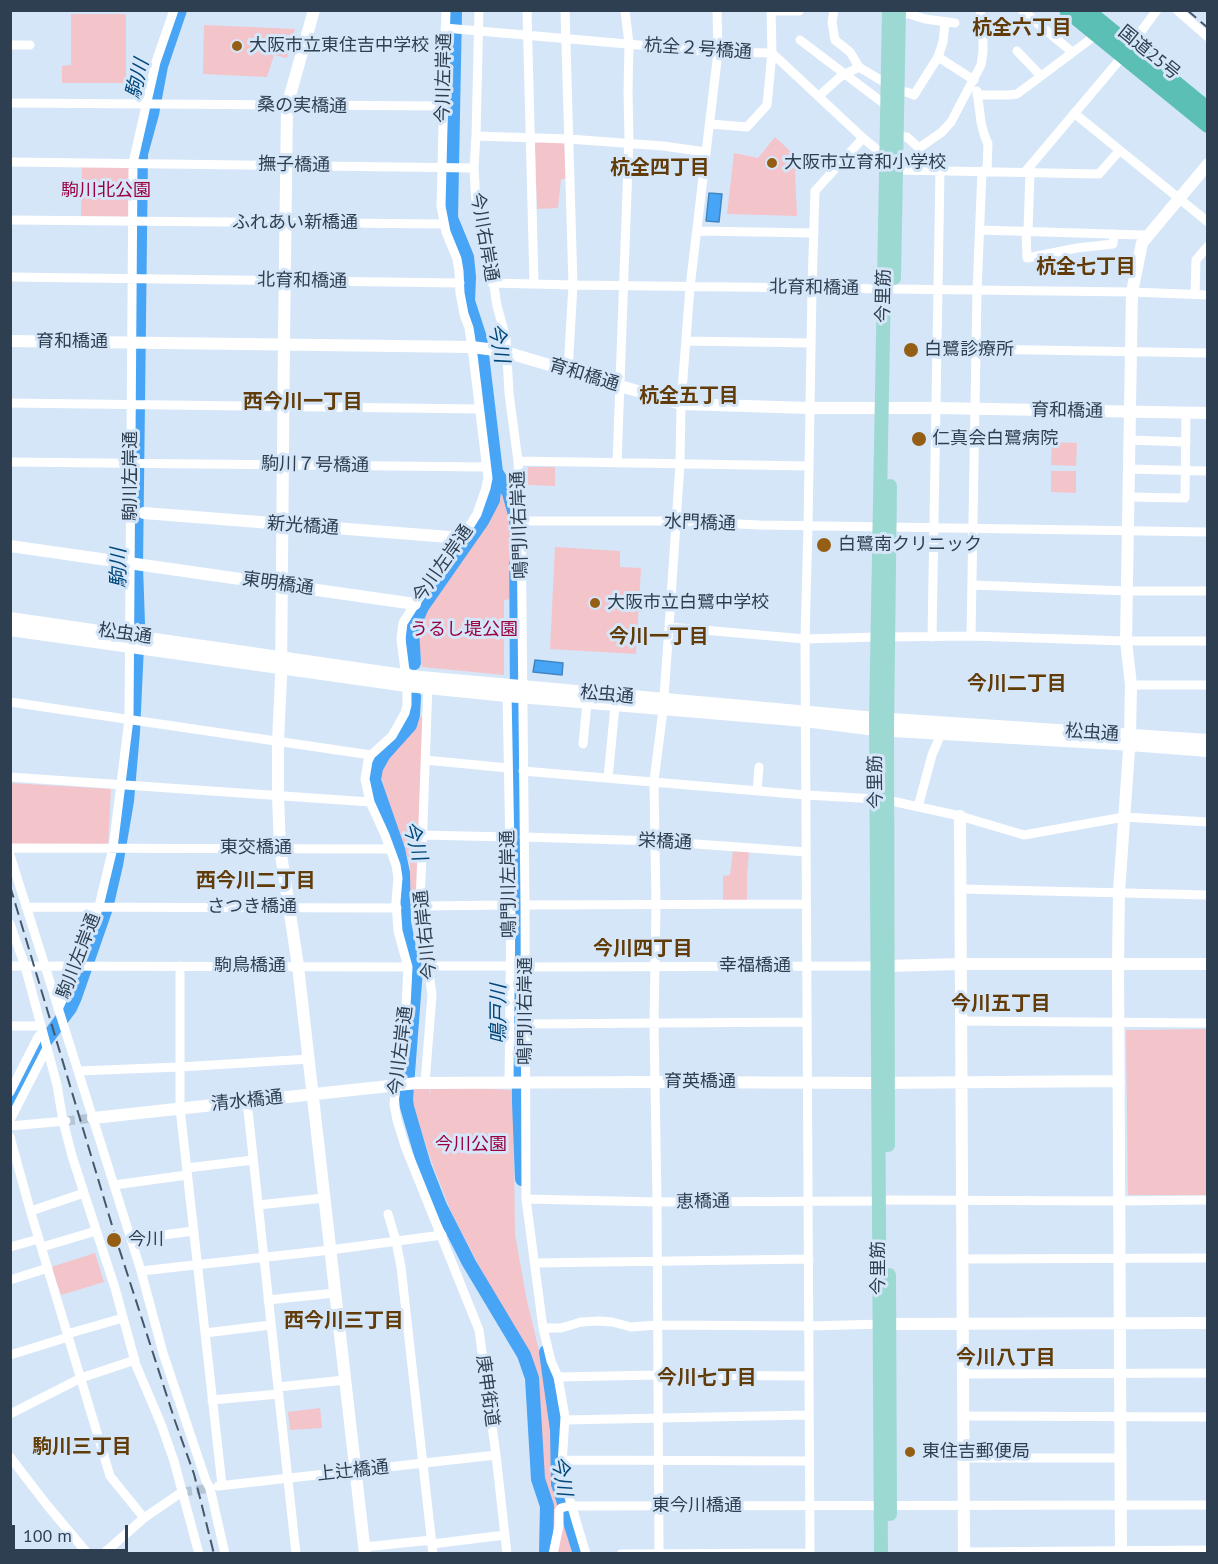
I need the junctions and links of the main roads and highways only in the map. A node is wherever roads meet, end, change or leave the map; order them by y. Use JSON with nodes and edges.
{"nodes":[{"id":1,"x":1067,"y":10,"type":"edge"},
{"id":2,"x":1086,"y":10,"type":"edge"},
{"id":3,"x":895,"y":12,"type":"edge"},
{"id":4,"x":1126,"y":52,"type":"junction"},
{"id":5,"x":892,"y":88,"type":"junction"},
{"id":6,"x":1208,"y":110,"type":"edge"},
{"id":7,"x":1208,"y":125,"type":"edge"},
{"id":8,"x":889,"y":289,"type":"junction"},
{"id":9,"x":885,"y":1505,"type":"junction"},
{"id":10,"x":881,"y":1554,"type":"edge"},
{"id":11,"x":891,"y":1554,"type":"edge"}],
"edges":[{"from":1,"to":4,"type":"highway","name":"国道25号"},
{"from":2,"to":4,"type":"highway","name":"国道25号"},
{"from":3,"to":5,"type":"main road","name":"今里筋"},
{"from":4,"to":6,"type":"highway","name":"国道25号"},
{"from":4,"to":7,"type":"highway","name":"国道25号"},
{"from":5,"to":8,"type":"main road","name":"今里筋"},
{"from":5,"to":8,"type":"main road","name":"今里筋"},
{"from":8,"to":9,"type":"main road","name":"今里筋"},
{"from":9,"to":10,"type":"main road","name":"今里筋"},
{"from":9,"to":11,"type":"main road","name":"今里筋"}]}
